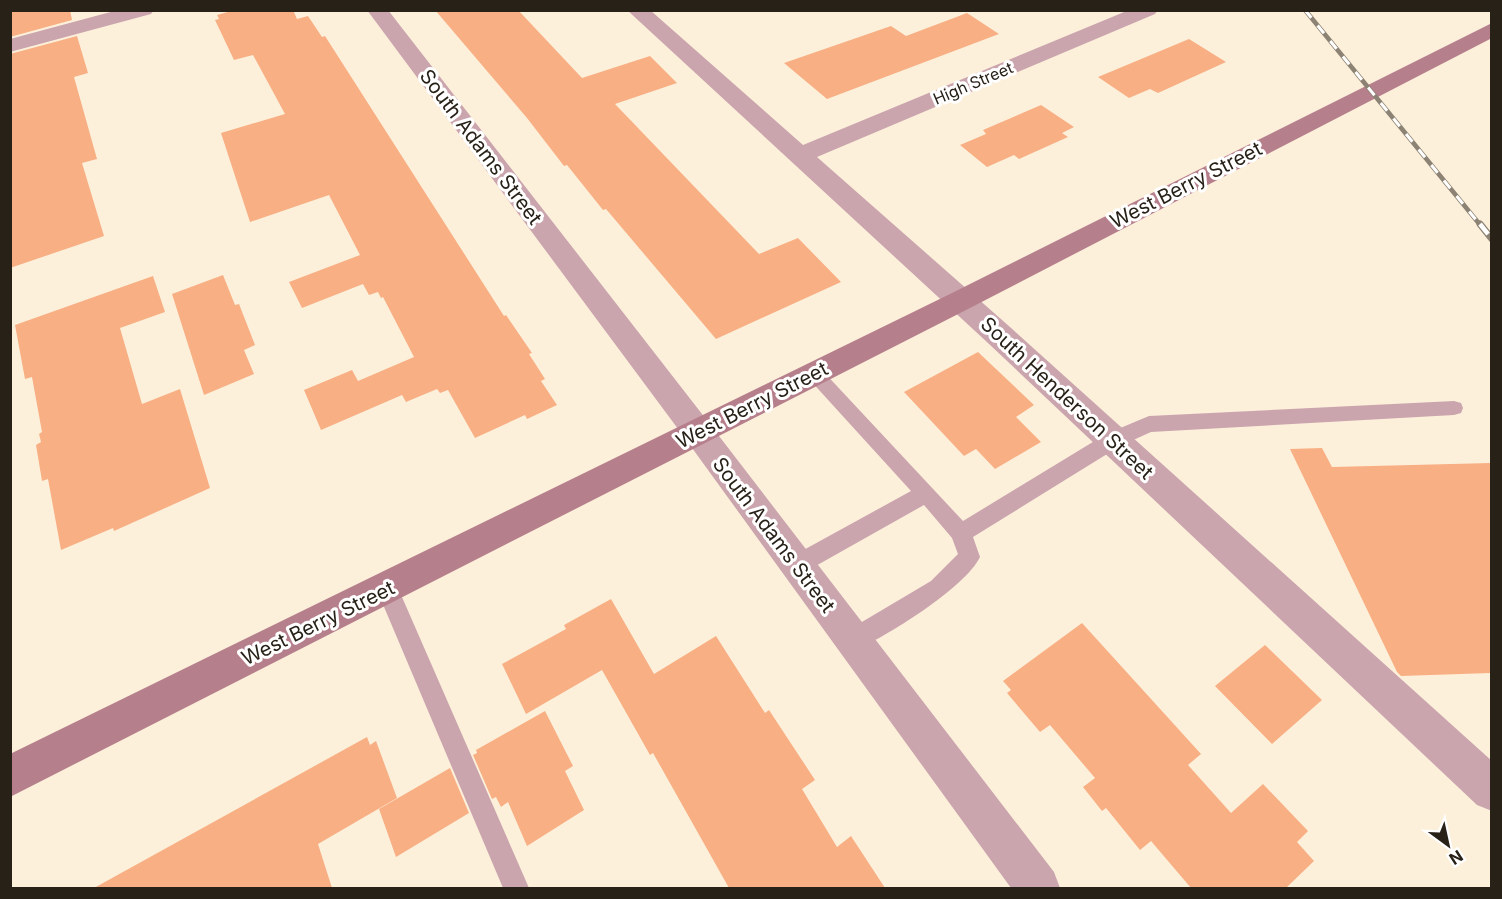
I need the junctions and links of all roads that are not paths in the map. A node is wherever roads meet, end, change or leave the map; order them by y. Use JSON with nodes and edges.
{"nodes":[{"id":1,"x":377,"y":10,"type":"edge"},
{"id":2,"x":637,"y":10,"type":"edge"},
{"id":3,"x":1148,"y":10,"type":"edge"},
{"id":4,"x":139,"y":11,"type":"edge"},
{"id":5,"x":1491,"y":29,"type":"edge"},
{"id":6,"x":10,"y":46,"type":"edge"},
{"id":7,"x":798,"y":156,"type":"junction"},
{"id":8,"x":960,"y":301,"type":"junction"},
{"id":9,"x":815,"y":374,"type":"junction"},
{"id":10,"x":1454,"y":408,"type":"dead end"},
{"id":11,"x":698,"y":432,"type":"junction"},
{"id":12,"x":1113,"y":440,"type":"junction"},
{"id":13,"x":926,"y":493,"type":"junction"},
{"id":14,"x":962,"y":533,"type":"junction"},
{"id":15,"x":797,"y":565,"type":"junction"},
{"id":16,"x":387,"y":588,"type":"junction"},
{"id":17,"x":853,"y":640,"type":"junction"},
{"id":18,"x":10,"y":776,"type":"edge"},
{"id":19,"x":1491,"y":790,"type":"edge"},
{"id":20,"x":516,"y":888,"type":"edge"},
{"id":21,"x":1038,"y":888,"type":"edge"}],
"edges":[{"from":1,"to":11,"type":"street","name":"South Adams Street"},
{"from":2,"to":7,"type":"street","name":"South Henderson Street"},
{"from":3,"to":7,"type":"street","name":"High Street"},
{"from":4,"to":6,"type":"street"},
{"from":5,"to":8,"type":"main road","name":"West Berry Street"},
{"from":7,"to":8,"type":"street","name":"South Henderson Street"},
{"from":8,"to":9,"type":"main road","name":"West Berry Street"},
{"from":8,"to":12,"type":"street","name":"South Henderson Street"},
{"from":9,"to":11,"type":"main road","name":"West Berry Street"},
{"from":9,"to":13,"type":"lane"},
{"from":10,"to":12,"type":"lane"},
{"from":11,"to":15,"type":"street","name":"South Adams Street"},
{"from":11,"to":16,"type":"main road","name":"West Berry Street"},
{"from":12,"to":14,"type":"lane"},
{"from":12,"to":19,"type":"street","name":"South Henderson Street"},
{"from":13,"to":14,"type":"lane"},
{"from":13,"to":15,"type":"lane"},
{"from":14,"to":17,"type":"lane"},
{"from":15,"to":17,"type":"street","name":"South Adams Street"},
{"from":16,"to":18,"type":"main road","name":"West Berry Street"},
{"from":16,"to":20,"type":"lane"},
{"from":17,"to":21,"type":"street","name":"South Adams Street"}]}
